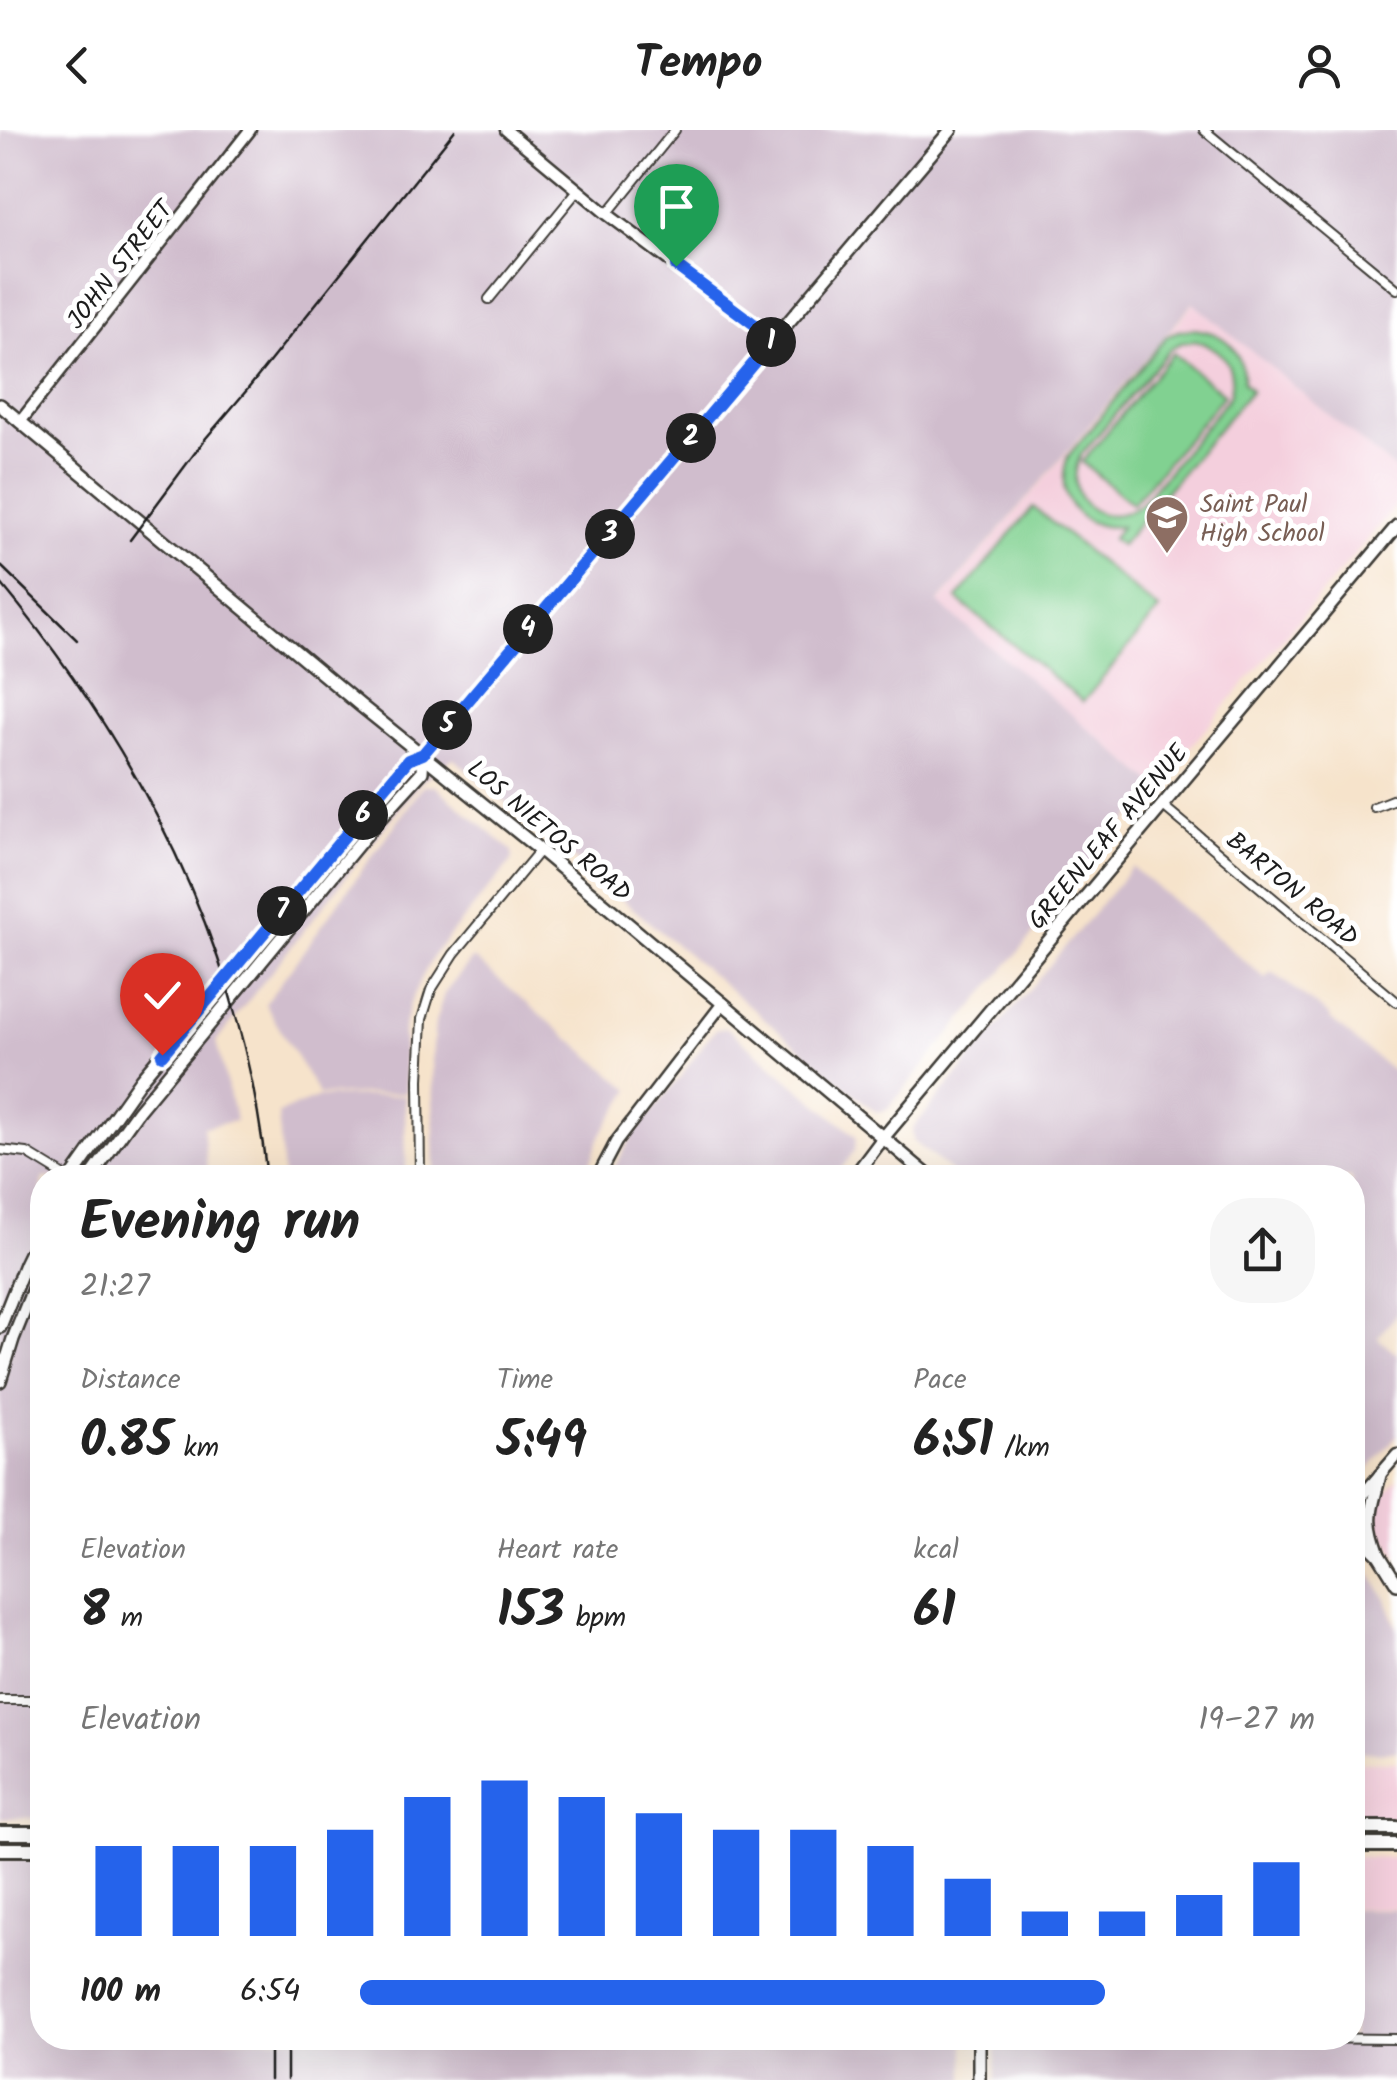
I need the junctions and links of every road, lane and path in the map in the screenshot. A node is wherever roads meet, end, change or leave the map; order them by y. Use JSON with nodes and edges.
{"nodes":[{"id":1,"x":250,"y":130,"type":"edge"},
{"id":2,"x":506,"y":130,"type":"edge"},
{"id":3,"x":676,"y":130,"type":"edge"},
{"id":4,"x":951,"y":130,"type":"edge"},
{"id":5,"x":1204,"y":130,"type":"edge"},
{"id":6,"x":578,"y":190,"type":"junction"},
{"id":7,"x":607,"y":214,"type":"junction"},
{"id":8,"x":1397,"y":289,"type":"edge"},
{"id":9,"x":489,"y":299,"type":"dead end"},
{"id":10,"x":774,"y":339,"type":"junction"},
{"id":11,"x":0,"y":405,"type":"edge"},
{"id":12,"x":20,"y":422,"type":"junction"},
{"id":13,"x":1397,"y":526,"type":"edge"},
{"id":14,"x":423,"y":754,"type":"junction"},
{"id":15,"x":1397,"y":798,"type":"edge"},
{"id":16,"x":1162,"y":805,"type":"junction"},
{"id":17,"x":1374,"y":807,"type":"dead end"},
{"id":18,"x":338,"y":845,"type":"junction"},
{"id":19,"x":540,"y":850,"type":"junction"},
{"id":20,"x":349,"y":856,"type":"junction"},
{"id":21,"x":1397,"y":1002,"type":"edge"},
{"id":22,"x":723,"y":1004,"type":"junction"},
{"id":23,"x":882,"y":1138,"type":"junction"},
{"id":24,"x":0,"y":1150,"type":"edge"},
{"id":25,"x":48,"y":1165,"type":"edge"},
{"id":26,"x":79,"y":1165,"type":"edge"},
{"id":27,"x":99,"y":1165,"type":"edge"},
{"id":28,"x":420,"y":1165,"type":"edge"},
{"id":29,"x":604,"y":1165,"type":"edge"},
{"id":30,"x":862,"y":1165,"type":"edge"},
{"id":31,"x":914,"y":1165,"type":"edge"},
{"id":32,"x":30,"y":1253,"type":"edge"},
{"id":33,"x":30,"y":1297,"type":"edge"},
{"id":34,"x":0,"y":1327,"type":"edge"},
{"id":35,"x":0,"y":1381,"type":"edge"},
{"id":36,"x":1397,"y":1454,"type":"edge"},
{"id":37,"x":1380,"y":1475,"type":"junction"},
{"id":38,"x":1365,"y":1492,"type":"edge"},
{"id":39,"x":1365,"y":1541,"type":"edge"},
{"id":40,"x":1379,"y":1555,"type":"junction"},
{"id":41,"x":1397,"y":1584,"type":"edge"},
{"id":42,"x":0,"y":1700,"type":"edge"},
{"id":43,"x":30,"y":1700,"type":"edge"},
{"id":44,"x":1365,"y":1828,"type":"edge"},
{"id":45,"x":1397,"y":1828,"type":"edge"},
{"id":46,"x":0,"y":1833,"type":"edge"},
{"id":47,"x":30,"y":1834,"type":"edge"},
{"id":48,"x":1365,"y":1845,"type":"edge"},
{"id":49,"x":1397,"y":1845,"type":"edge"},
{"id":50,"x":0,"y":1849,"type":"edge"},
{"id":51,"x":30,"y":1849,"type":"edge"},
{"id":52,"x":1365,"y":2039,"type":"edge"},
{"id":53,"x":1397,"y":2039,"type":"edge"},
{"id":54,"x":979,"y":2050,"type":"edge"},
{"id":55,"x":980,"y":2080,"type":"edge"}],
"edges":[{"from":1,"to":12,"type":"street","name":"JOHN STREET"},
{"from":2,"to":6,"type":"street"},
{"from":3,"to":7,"type":"street"},
{"from":4,"to":10,"type":"main road"},
{"from":5,"to":8,"type":"street"},
{"from":6,"to":7,"type":"street"},
{"from":6,"to":9,"type":"street"},
{"from":7,"to":10,"type":"street"},
{"from":10,"to":14,"type":"main road"},
{"from":11,"to":12,"type":"main road","name":"LOS NIETOS ROAD"},
{"from":12,"to":14,"type":"main road","name":"LOS NIETOS ROAD"},
{"from":13,"to":16,"type":"main road","name":"GREENLEAF AVENUE"},
{"from":14,"to":18,"type":"main road"},
{"from":14,"to":19,"type":"main road","name":"LOS NIETOS ROAD"},
{"from":14,"to":20,"type":"main road"},
{"from":15,"to":17,"type":"street"},
{"from":16,"to":21,"type":"street","name":"BARTON ROAD"},
{"from":16,"to":23,"type":"main road","name":"GREENLEAF AVENUE"},
{"from":18,"to":20,"type":"main road"},
{"from":18,"to":26,"type":"main road"},
{"from":19,"to":22,"type":"main road","name":"LOS NIETOS ROAD"},
{"from":19,"to":28,"type":"street"},
{"from":20,"to":27,"type":"main road"},
{"from":22,"to":23,"type":"main road","name":"LOS NIETOS ROAD"},
{"from":22,"to":29,"type":"street"},
{"from":23,"to":30,"type":"main road","name":"GREENLEAF AVENUE"},
{"from":23,"to":31,"type":"main road","name":"LOS NIETOS ROAD"},
{"from":24,"to":25,"type":"street"},
{"from":32,"to":34,"type":"main road"},
{"from":33,"to":35,"type":"main road"},
{"from":36,"to":37,"type":"street"},
{"from":37,"to":38,"type":"street"},
{"from":37,"to":40,"type":"main road"},
{"from":39,"to":40,"type":"main road"},
{"from":40,"to":41,"type":"main road"},
{"from":42,"to":43,"type":"street"},
{"from":44,"to":45,"type":"main road"},
{"from":46,"to":47,"type":"main road"},
{"from":48,"to":49,"type":"main road"},
{"from":50,"to":51,"type":"main road"},
{"from":52,"to":53,"type":"street"},
{"from":54,"to":55,"type":"main road"}]}
